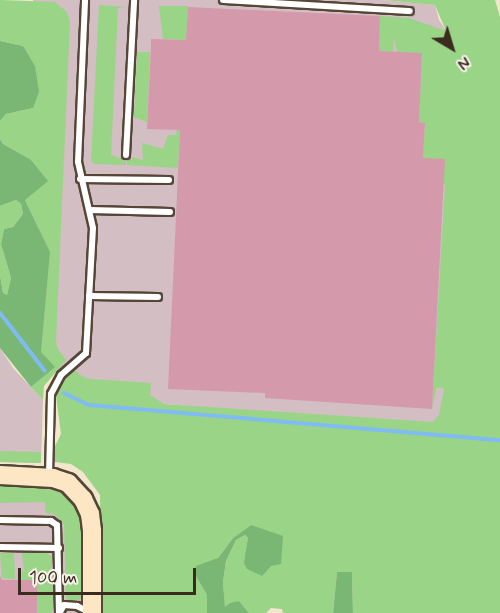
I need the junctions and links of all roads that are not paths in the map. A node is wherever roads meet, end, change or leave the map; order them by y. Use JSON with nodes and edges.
{"nodes":[{"id":1,"x":85,"y":0,"type":"edge"},
{"id":2,"x":134,"y":0,"type":"edge"},
{"id":3,"x":224,"y":0,"type":"edge"},
{"id":4,"x":359,"y":4,"type":"edge"},
{"id":5,"x":410,"y":11,"type":"dead end"},
{"id":6,"x":126,"y":155,"type":"dead end"},
{"id":7,"x":80,"y":179,"type":"junction"},
{"id":8,"x":169,"y":180,"type":"dead end"},
{"id":9,"x":90,"y":210,"type":"junction"},
{"id":10,"x":170,"y":212,"type":"dead end"},
{"id":11,"x":89,"y":296,"type":"junction"},
{"id":12,"x":158,"y":297,"type":"dead end"},
{"id":13,"x":0,"y":475,"type":"edge"},
{"id":14,"x":49,"y":477,"type":"junction"},
{"id":15,"x":0,"y":520,"type":"edge"},
{"id":16,"x":0,"y":547,"type":"edge"},
{"id":17,"x":59,"y":548,"type":"junction"},
{"id":18,"x":60,"y":612,"type":"edge"},
{"id":19,"x":88,"y":612,"type":"edge"}],
"edges":[{"from":1,"to":7,"type":"lane"},
{"from":2,"to":6,"type":"lane"},
{"from":3,"to":4,"type":"lane"},
{"from":4,"to":5,"type":"lane"},
{"from":7,"to":8,"type":"lane"},
{"from":7,"to":9,"type":"lane"},
{"from":9,"to":10,"type":"lane"},
{"from":9,"to":11,"type":"lane"},
{"from":11,"to":12,"type":"lane"},
{"from":11,"to":14,"type":"lane"},
{"from":13,"to":14,"type":"street"},
{"from":14,"to":19,"type":"street"},
{"from":15,"to":17,"type":"lane"},
{"from":16,"to":17,"type":"lane"},
{"from":17,"to":18,"type":"lane"},
{"from":18,"to":19,"type":"lane"}]}
